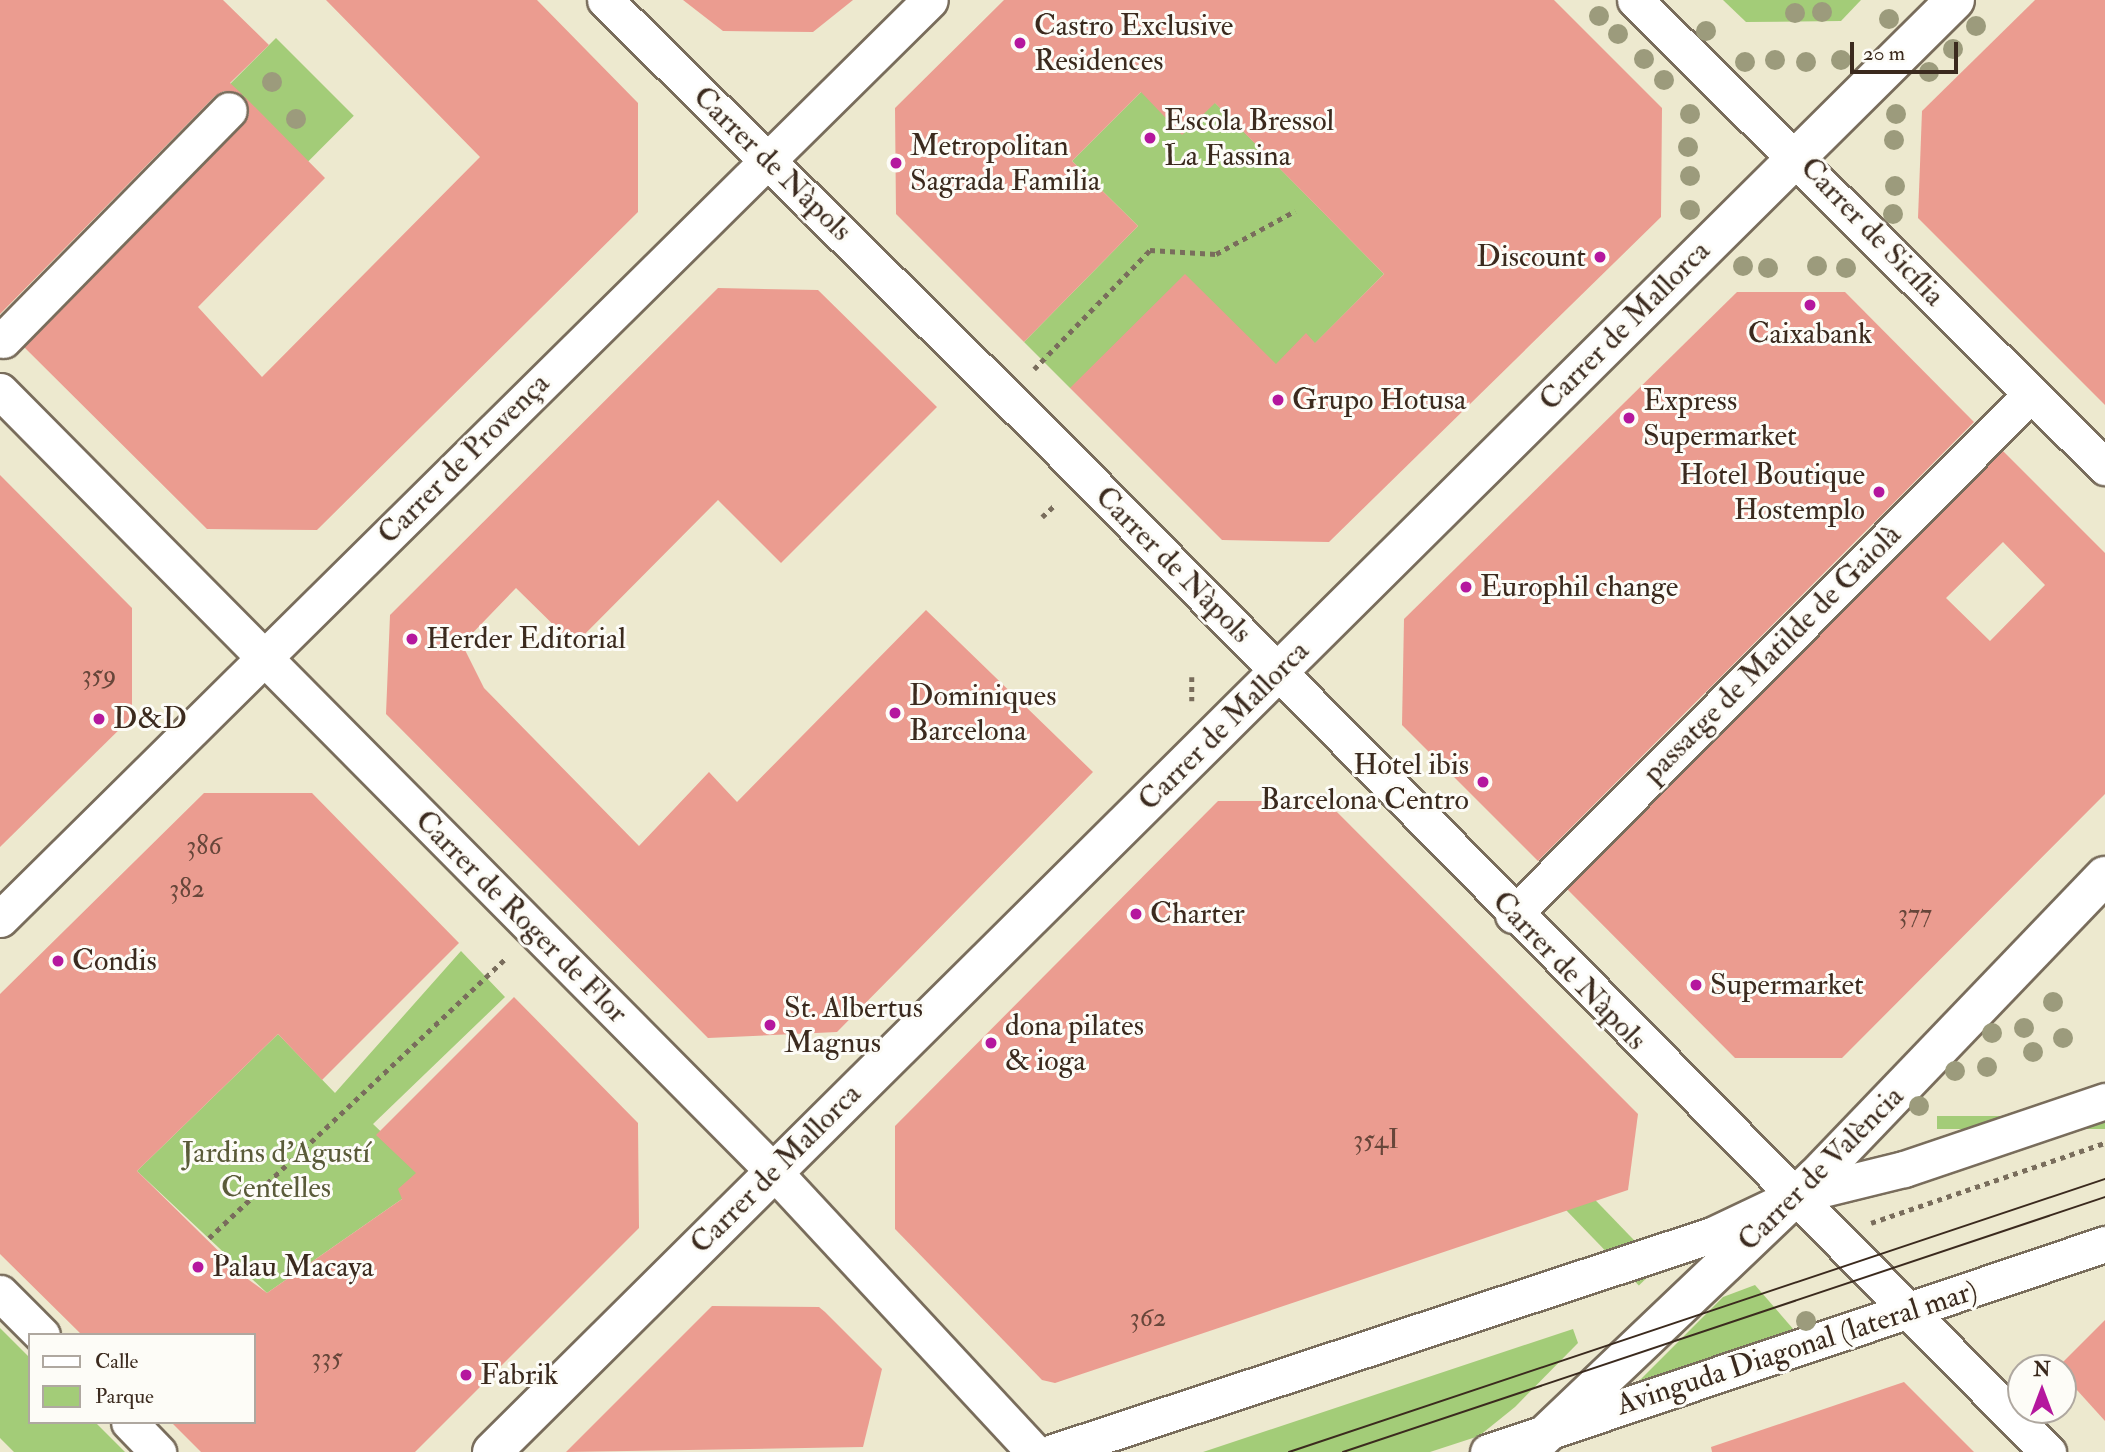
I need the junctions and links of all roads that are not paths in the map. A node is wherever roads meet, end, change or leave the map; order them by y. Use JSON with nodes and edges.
{"nodes":[{"id":1,"x":605,"y":0,"type":"edge"},
{"id":2,"x":930,"y":0,"type":"edge"},
{"id":3,"x":1635,"y":0,"type":"edge"},
{"id":4,"x":1955,"y":0,"type":"edge"},
{"id":5,"x":229,"y":110,"type":"dead end"},
{"id":6,"x":1796,"y":155,"type":"junction"},
{"id":7,"x":768,"y":161,"type":"junction"},
{"id":8,"x":3,"y":340,"type":"dead end"},
{"id":9,"x":0,"y":391,"type":"edge"},
{"id":10,"x":2031,"y":394,"type":"junction"},
{"id":11,"x":2105,"y":467,"type":"edge"},
{"id":12,"x":264,"y":657,"type":"junction"},
{"id":13,"x":1277,"y":671,"type":"junction"},
{"id":14,"x":2105,"y":876,"type":"edge"},
{"id":15,"x":1514,"y":915,"type":"junction"},
{"id":16,"x":0,"y":919,"type":"edge"},
{"id":17,"x":2105,"y":1101,"type":"edge"},
{"id":18,"x":775,"y":1173,"type":"junction"},
{"id":19,"x":1794,"y":1196,"type":"junction"},
{"id":20,"x":2105,"y":1244,"type":"edge"},
{"id":21,"x":0,"y":1293,"type":"edge"},
{"id":22,"x":1912,"y":1310,"type":"junction"},
{"id":23,"x":40,"y":1333,"type":"edge"},
{"id":24,"x":131,"y":1424,"type":"edge"},
{"id":25,"x":1538,"y":1441,"type":"edge"},
{"id":26,"x":158,"y":1452,"type":"edge"},
{"id":27,"x":492,"y":1452,"type":"edge"},
{"id":28,"x":1034,"y":1452,"type":"edge"},
{"id":29,"x":1053,"y":1452,"type":"edge"},
{"id":30,"x":1488,"y":1452,"type":"edge"},
{"id":31,"x":2048,"y":1452,"type":"edge"}],
"edges":[{"from":1,"to":7,"type":"street","name":"Carrer de Nàpols"},
{"from":2,"to":7,"type":"street","name":"Carrer de Provença"},
{"from":3,"to":6,"type":"street","name":"Carrer de Sicília"},
{"from":4,"to":6,"type":"main road","name":"Carrer de Mallorca"},
{"from":5,"to":8,"type":"street"},
{"from":6,"to":10,"type":"street","name":"Carrer de Sicília"},
{"from":6,"to":13,"type":"main road","name":"Carrer de Mallorca"},
{"from":7,"to":12,"type":"street","name":"Carrer de Provença"},
{"from":7,"to":13,"type":"street","name":"Carrer de Nàpols"},
{"from":9,"to":12,"type":"street","name":"Carrer de Roger de Flor"},
{"from":10,"to":11,"type":"street","name":"Carrer de Sicília"},
{"from":10,"to":15,"type":"street","name":"passatge de Matilde de Gaiolà"},
{"from":12,"to":16,"type":"street","name":"Carrer de Provença"},
{"from":12,"to":18,"type":"street","name":"Carrer de Roger de Flor"},
{"from":13,"to":15,"type":"street","name":"Carrer de Nàpols"},
{"from":13,"to":18,"type":"main road","name":"Carrer de Mallorca"},
{"from":14,"to":19,"type":"main road","name":"Carrer de València"},
{"from":15,"to":19,"type":"street","name":"Carrer de Nàpols"},
{"from":17,"to":19,"type":"street"},
{"from":18,"to":27,"type":"main road","name":"Carrer de Mallorca"},
{"from":18,"to":28,"type":"street","name":"Carrer de Roger de Flor"},
{"from":19,"to":22,"type":"street","name":"Carrer de Nàpols"},
{"from":19,"to":25,"type":"main road","name":"Carrer de València"},
{"from":19,"to":29,"type":"street"},
{"from":20,"to":22,"type":"street","name":"Avinguda Diagonal (lateral mar)"},
{"from":21,"to":23,"type":"street"},
{"from":22,"to":25,"type":"street","name":"Avinguda Diagonal (lateral mar)"},
{"from":22,"to":31,"type":"street"},
{"from":24,"to":26,"type":"street"},
{"from":25,"to":30,"type":"street","name":"Avinguda Diagonal (lateral mar)"}]}
